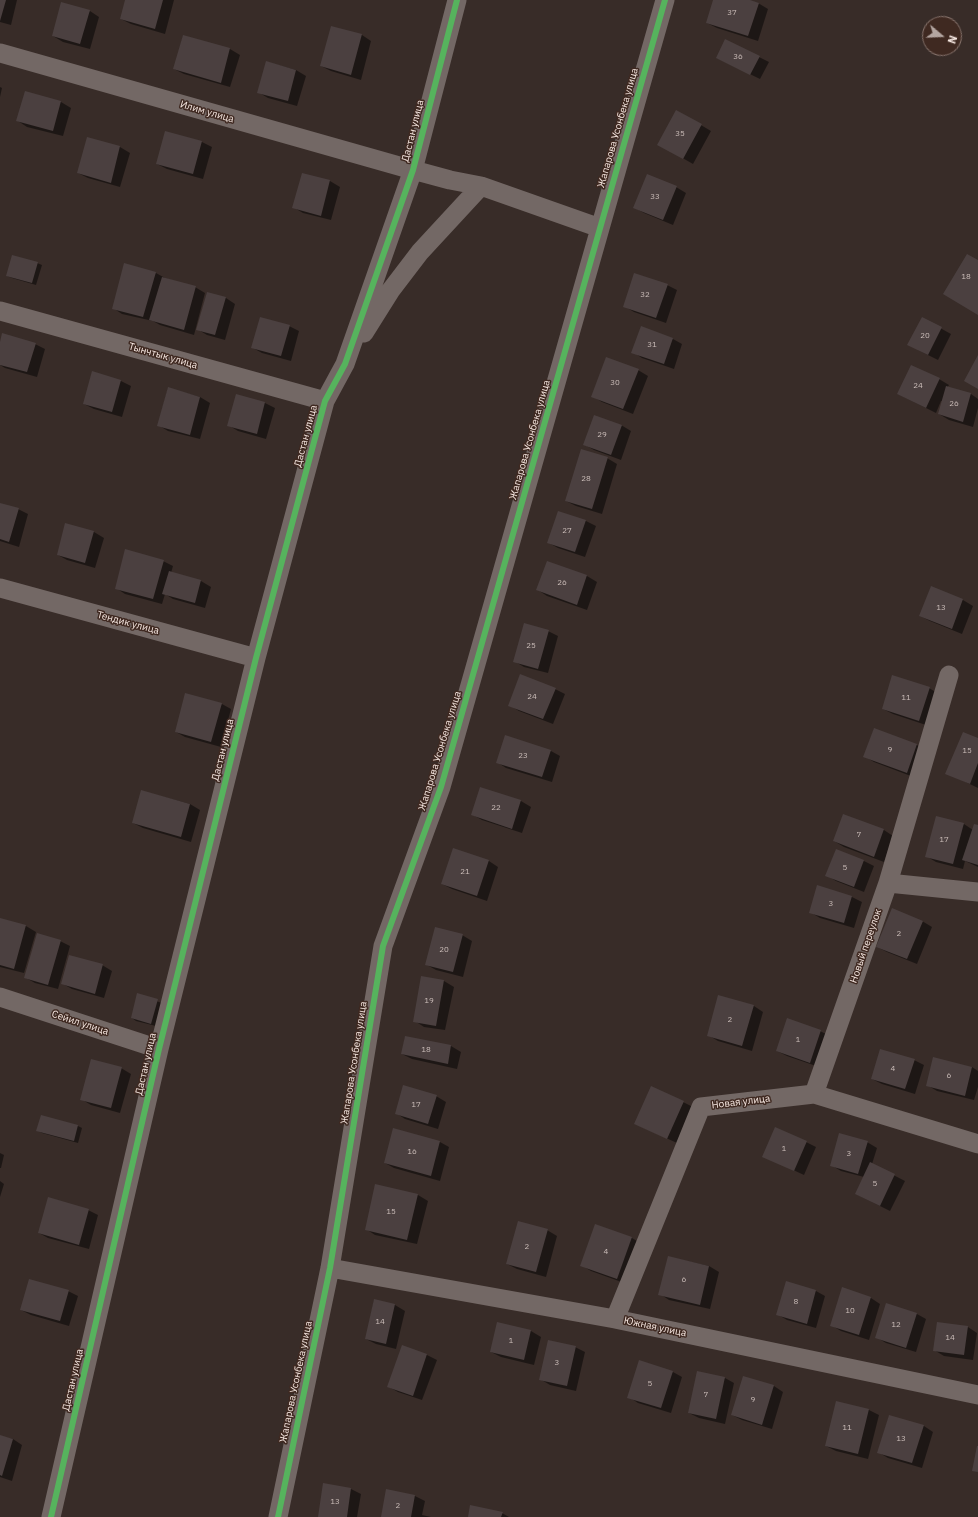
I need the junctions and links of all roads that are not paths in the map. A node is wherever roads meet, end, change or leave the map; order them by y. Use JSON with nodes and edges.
{"nodes":[{"id":1,"x":457,"y":0,"type":"edge"},
{"id":2,"x":665,"y":0,"type":"edge"},
{"id":3,"x":0,"y":53,"type":"edge"},
{"id":4,"x":413,"y":170,"type":"junction"},
{"id":5,"x":481,"y":186,"type":"junction"},
{"id":6,"x":600,"y":228,"type":"junction"},
{"id":7,"x":0,"y":311,"type":"edge"},
{"id":8,"x":345,"y":364,"type":"junction"},
{"id":9,"x":325,"y":401,"type":"junction"},
{"id":10,"x":0,"y":588,"type":"edge"},
{"id":11,"x":256,"y":658,"type":"junction"},
{"id":12,"x":949,"y":675,"type":"dead end"},
{"id":13,"x":888,"y":883,"type":"junction"},
{"id":14,"x":978,"y":892,"type":"edge"},
{"id":15,"x":0,"y":997,"type":"edge"},
{"id":16,"x":159,"y":1049,"type":"junction"},
{"id":17,"x":814,"y":1094,"type":"junction"},
{"id":18,"x":978,"y":1144,"type":"edge"},
{"id":19,"x":330,"y":1268,"type":"junction"},
{"id":20,"x":615,"y":1319,"type":"junction"},
{"id":21,"x":978,"y":1395,"type":"edge"},
{"id":22,"x":51,"y":1517,"type":"edge"},
{"id":23,"x":278,"y":1517,"type":"edge"}],
"edges":[{"from":1,"to":4,"type":"street","name":"Дастан улица"},
{"from":2,"to":6,"type":"street","name":"Жапарова Усонбека улица"},
{"from":3,"to":4,"type":"street","name":"Илим улица"},
{"from":4,"to":5,"type":"street","name":"Илим улица"},
{"from":4,"to":8,"type":"street","name":"Дастан улица"},
{"from":5,"to":6,"type":"street","name":"Илим улица"},
{"from":5,"to":8,"type":"street"},
{"from":6,"to":19,"type":"street","name":"Жапарова Усонбека улица"},
{"from":7,"to":9,"type":"street","name":"Тынчтык улица"},
{"from":8,"to":9,"type":"street","name":"Дастан улица"},
{"from":9,"to":11,"type":"street","name":"Дастан улица"},
{"from":10,"to":11,"type":"street","name":"Тендик улица"},
{"from":11,"to":16,"type":"street","name":"Дастан улица"},
{"from":12,"to":13,"type":"street","name":"Новый переулок"},
{"from":13,"to":14,"type":"street"},
{"from":13,"to":17,"type":"street","name":"Новый переулок"},
{"from":15,"to":16,"type":"street","name":"Сейил улица"},
{"from":16,"to":22,"type":"street","name":"Дастан улица"},
{"from":17,"to":18,"type":"street","name":"Новая улица"},
{"from":17,"to":20,"type":"street","name":"Новая улица"},
{"from":19,"to":20,"type":"street","name":"Южная улица"},
{"from":19,"to":23,"type":"street","name":"Жапарова Усонбека улица"},
{"from":20,"to":21,"type":"street","name":"Южная улица"}]}
